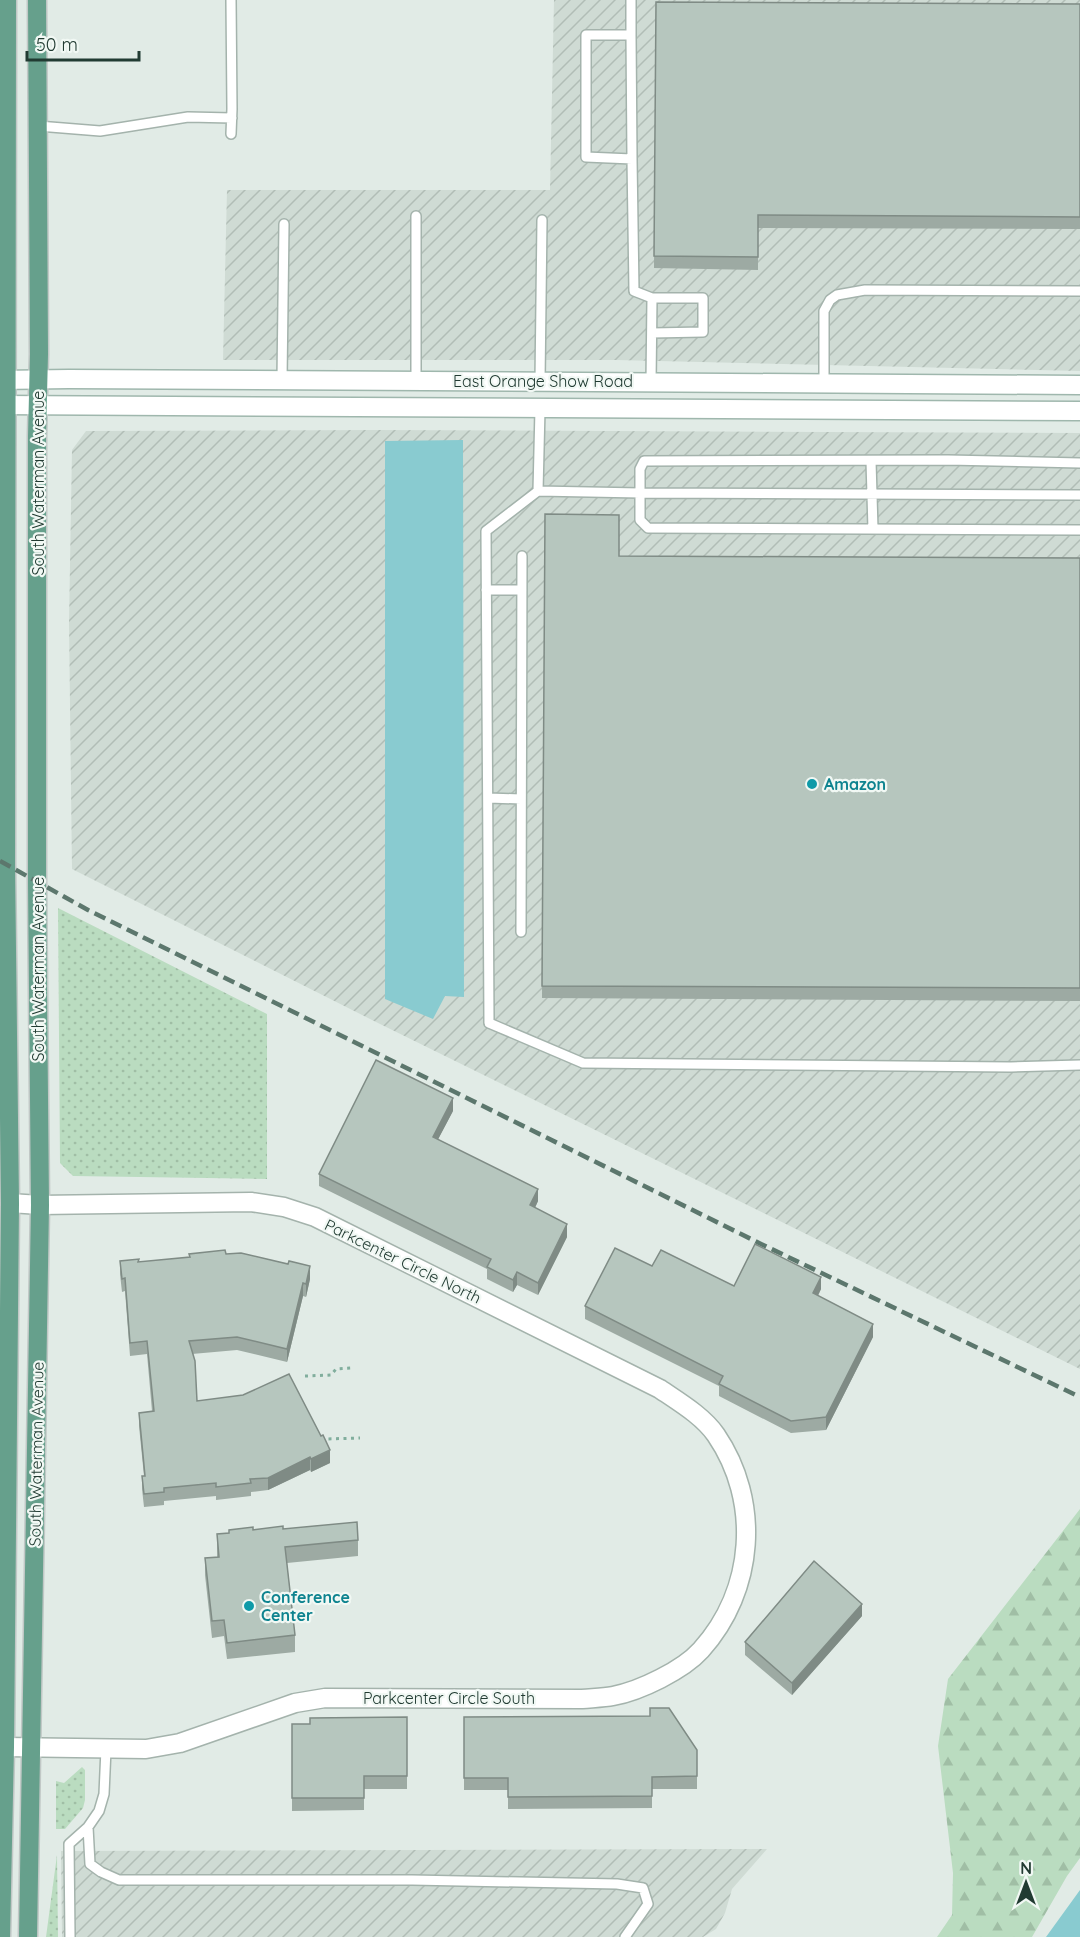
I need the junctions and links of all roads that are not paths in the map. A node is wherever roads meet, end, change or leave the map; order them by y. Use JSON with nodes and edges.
{"nodes":[{"id":1,"x":7,"y":0,"type":"edge"},
{"id":2,"x":37,"y":0,"type":"edge"},
{"id":3,"x":231,"y":0,"type":"edge"},
{"id":4,"x":631,"y":0,"type":"edge"},
{"id":5,"x":631,"y":35,"type":"junction"},
{"id":6,"x":232,"y":118,"type":"junction"},
{"id":7,"x":38,"y":126,"type":"junction"},
{"id":8,"x":231,"y":134,"type":"dead end"},
{"id":9,"x":632,"y":159,"type":"junction"},
{"id":10,"x":416,"y":216,"type":"dead end"},
{"id":11,"x":542,"y":220,"type":"dead end"},
{"id":12,"x":284,"y":224,"type":"dead end"},
{"id":13,"x":3,"y":241,"type":"edge"},
{"id":14,"x":1080,"y":291,"type":"edge"},
{"id":15,"x":652,"y":298,"type":"junction"},
{"id":16,"x":3,"y":303,"type":"edge"},
{"id":17,"x":652,"y":333,"type":"junction"},
{"id":18,"x":39,"y":379,"type":"junction"},
{"id":19,"x":3,"y":380,"type":"edge"},
{"id":20,"x":282,"y":380,"type":"junction"},
{"id":21,"x":416,"y":381,"type":"junction"},
{"id":22,"x":540,"y":381,"type":"junction"},
{"id":23,"x":651,"y":382,"type":"junction"},
{"id":24,"x":824,"y":383,"type":"junction"},
{"id":25,"x":1080,"y":384,"type":"edge"},
{"id":26,"x":3,"y":405,"type":"edge"},
{"id":27,"x":38,"y":406,"type":"junction"},
{"id":28,"x":540,"y":409,"type":"junction"},
{"id":29,"x":1080,"y":411,"type":"edge"},
{"id":30,"x":871,"y":460,"type":"junction"},
{"id":31,"x":1080,"y":463,"type":"edge"},
{"id":32,"x":538,"y":491,"type":"junction"},
{"id":33,"x":640,"y":493,"type":"junction"},
{"id":34,"x":871,"y":493,"type":"junction"},
{"id":35,"x":1080,"y":495,"type":"edge"},
{"id":36,"x":873,"y":529,"type":"junction"},
{"id":37,"x":1080,"y":530,"type":"edge"},
{"id":38,"x":522,"y":556,"type":"dead end"},
{"id":39,"x":486,"y":590,"type":"junction"},
{"id":40,"x":522,"y":590,"type":"junction"},
{"id":41,"x":4,"y":633,"type":"edge"},
{"id":42,"x":488,"y":798,"type":"junction"},
{"id":43,"x":521,"y":799,"type":"junction"},
{"id":44,"x":3,"y":923,"type":"edge"},
{"id":45,"x":521,"y":932,"type":"dead end"},
{"id":46,"x":1080,"y":1065,"type":"edge"},
{"id":47,"x":5,"y":1202,"type":"edge"},
{"id":48,"x":40,"y":1204,"type":"junction"},
{"id":49,"x":4,"y":1465,"type":"edge"},
{"id":50,"x":737,"y":1475,"type":"joint"},
{"id":51,"x":3,"y":1747,"type":"edge"},
{"id":52,"x":32,"y":1748,"type":"junction"},
{"id":53,"x":106,"y":1749,"type":"junction"},
{"id":54,"x":88,"y":1827,"type":"junction"},
{"id":55,"x":1,"y":1937,"type":"edge"},
{"id":56,"x":28,"y":1937,"type":"edge"},
{"id":57,"x":70,"y":1937,"type":"edge"},
{"id":58,"x":625,"y":1937,"type":"edge"}],
"edges":[{"from":1,"to":13,"type":"main road","name":"South Waterman Avenue"},
{"from":2,"to":7,"type":"main road","name":"South Waterman Avenue"},
{"from":3,"to":6,"type":"lane"},
{"from":4,"to":5,"type":"lane"},
{"from":5,"to":9,"type":"lane"},
{"from":5,"to":9,"type":"lane"},
{"from":6,"to":7,"type":"lane"},
{"from":6,"to":8,"type":"lane"},
{"from":7,"to":18,"type":"main road","name":"South Waterman Avenue"},
{"from":9,"to":15,"type":"lane"},
{"from":10,"to":21,"type":"lane"},
{"from":11,"to":22,"type":"lane"},
{"from":12,"to":20,"type":"lane"},
{"from":13,"to":16,"type":"main road","name":"South Waterman Avenue"},
{"from":14,"to":24,"type":"lane"},
{"from":15,"to":17,"type":"lane"},
{"from":15,"to":17,"type":"lane"},
{"from":16,"to":19,"type":"main road","name":"South Waterman Avenue"},
{"from":17,"to":23,"type":"lane"},
{"from":18,"to":19,"type":"main road","name":"East Orange Show Road"},
{"from":18,"to":20,"type":"main road","name":"East Orange Show Road"},
{"from":18,"to":27,"type":"main road","name":"South Waterman Avenue"},
{"from":19,"to":26,"type":"main road","name":"South Waterman Avenue"},
{"from":20,"to":21,"type":"main road","name":"East Orange Show Road"},
{"from":21,"to":22,"type":"main road","name":"East Orange Show Road"},
{"from":22,"to":23,"type":"main road","name":"East Orange Show Road"},
{"from":22,"to":28,"type":"main road"},
{"from":23,"to":24,"type":"main road","name":"East Orange Show Road"},
{"from":24,"to":25,"type":"main road","name":"East Orange Show Road"},
{"from":26,"to":27,"type":"main road","name":"East Orange Show Road"},
{"from":26,"to":41,"type":"main road","name":"South Waterman Avenue"},
{"from":27,"to":28,"type":"main road","name":"East Orange Show Road"},
{"from":27,"to":48,"type":"main road","name":"South Waterman Avenue"},
{"from":28,"to":29,"type":"main road","name":"East Orange Show Road"},
{"from":28,"to":32,"type":"lane"},
{"from":30,"to":31,"type":"lane"},
{"from":30,"to":33,"type":"lane"},
{"from":30,"to":34,"type":"lane"},
{"from":32,"to":33,"type":"lane"},
{"from":32,"to":39,"type":"lane"},
{"from":33,"to":34,"type":"lane"},
{"from":33,"to":36,"type":"lane"},
{"from":34,"to":35,"type":"lane"},
{"from":34,"to":36,"type":"lane"},
{"from":36,"to":37,"type":"lane"},
{"from":38,"to":40,"type":"lane"},
{"from":39,"to":40,"type":"lane"},
{"from":39,"to":42,"type":"lane"},
{"from":40,"to":43,"type":"lane"},
{"from":41,"to":44,"type":"main road","name":"South Waterman Avenue"},
{"from":42,"to":43,"type":"lane"},
{"from":42,"to":46,"type":"lane"},
{"from":43,"to":45,"type":"lane"},
{"from":44,"to":47,"type":"main road","name":"South Waterman Avenue"},
{"from":47,"to":48,"type":"main road","name":"Parkcenter Circle North"},
{"from":47,"to":49,"type":"main road","name":"South Waterman Avenue"},
{"from":48,"to":50,"type":"main road","name":"Parkcenter Circle North"},
{"from":48,"to":52,"type":"main road","name":"South Waterman Avenue"},
{"from":49,"to":51,"type":"main road","name":"South Waterman Avenue"},
{"from":50,"to":53,"type":"main road","name":"Parkcenter Circle South"},
{"from":51,"to":52,"type":"main road","name":"Parkcenter Circle South"},
{"from":51,"to":55,"type":"main road","name":"South Waterman Avenue"},
{"from":52,"to":53,"type":"main road","name":"Parkcenter Circle South"},
{"from":52,"to":56,"type":"main road","name":"South Waterman Avenue"},
{"from":53,"to":54,"type":"lane"},
{"from":54,"to":57,"type":"lane"},
{"from":54,"to":58,"type":"lane"}]}
